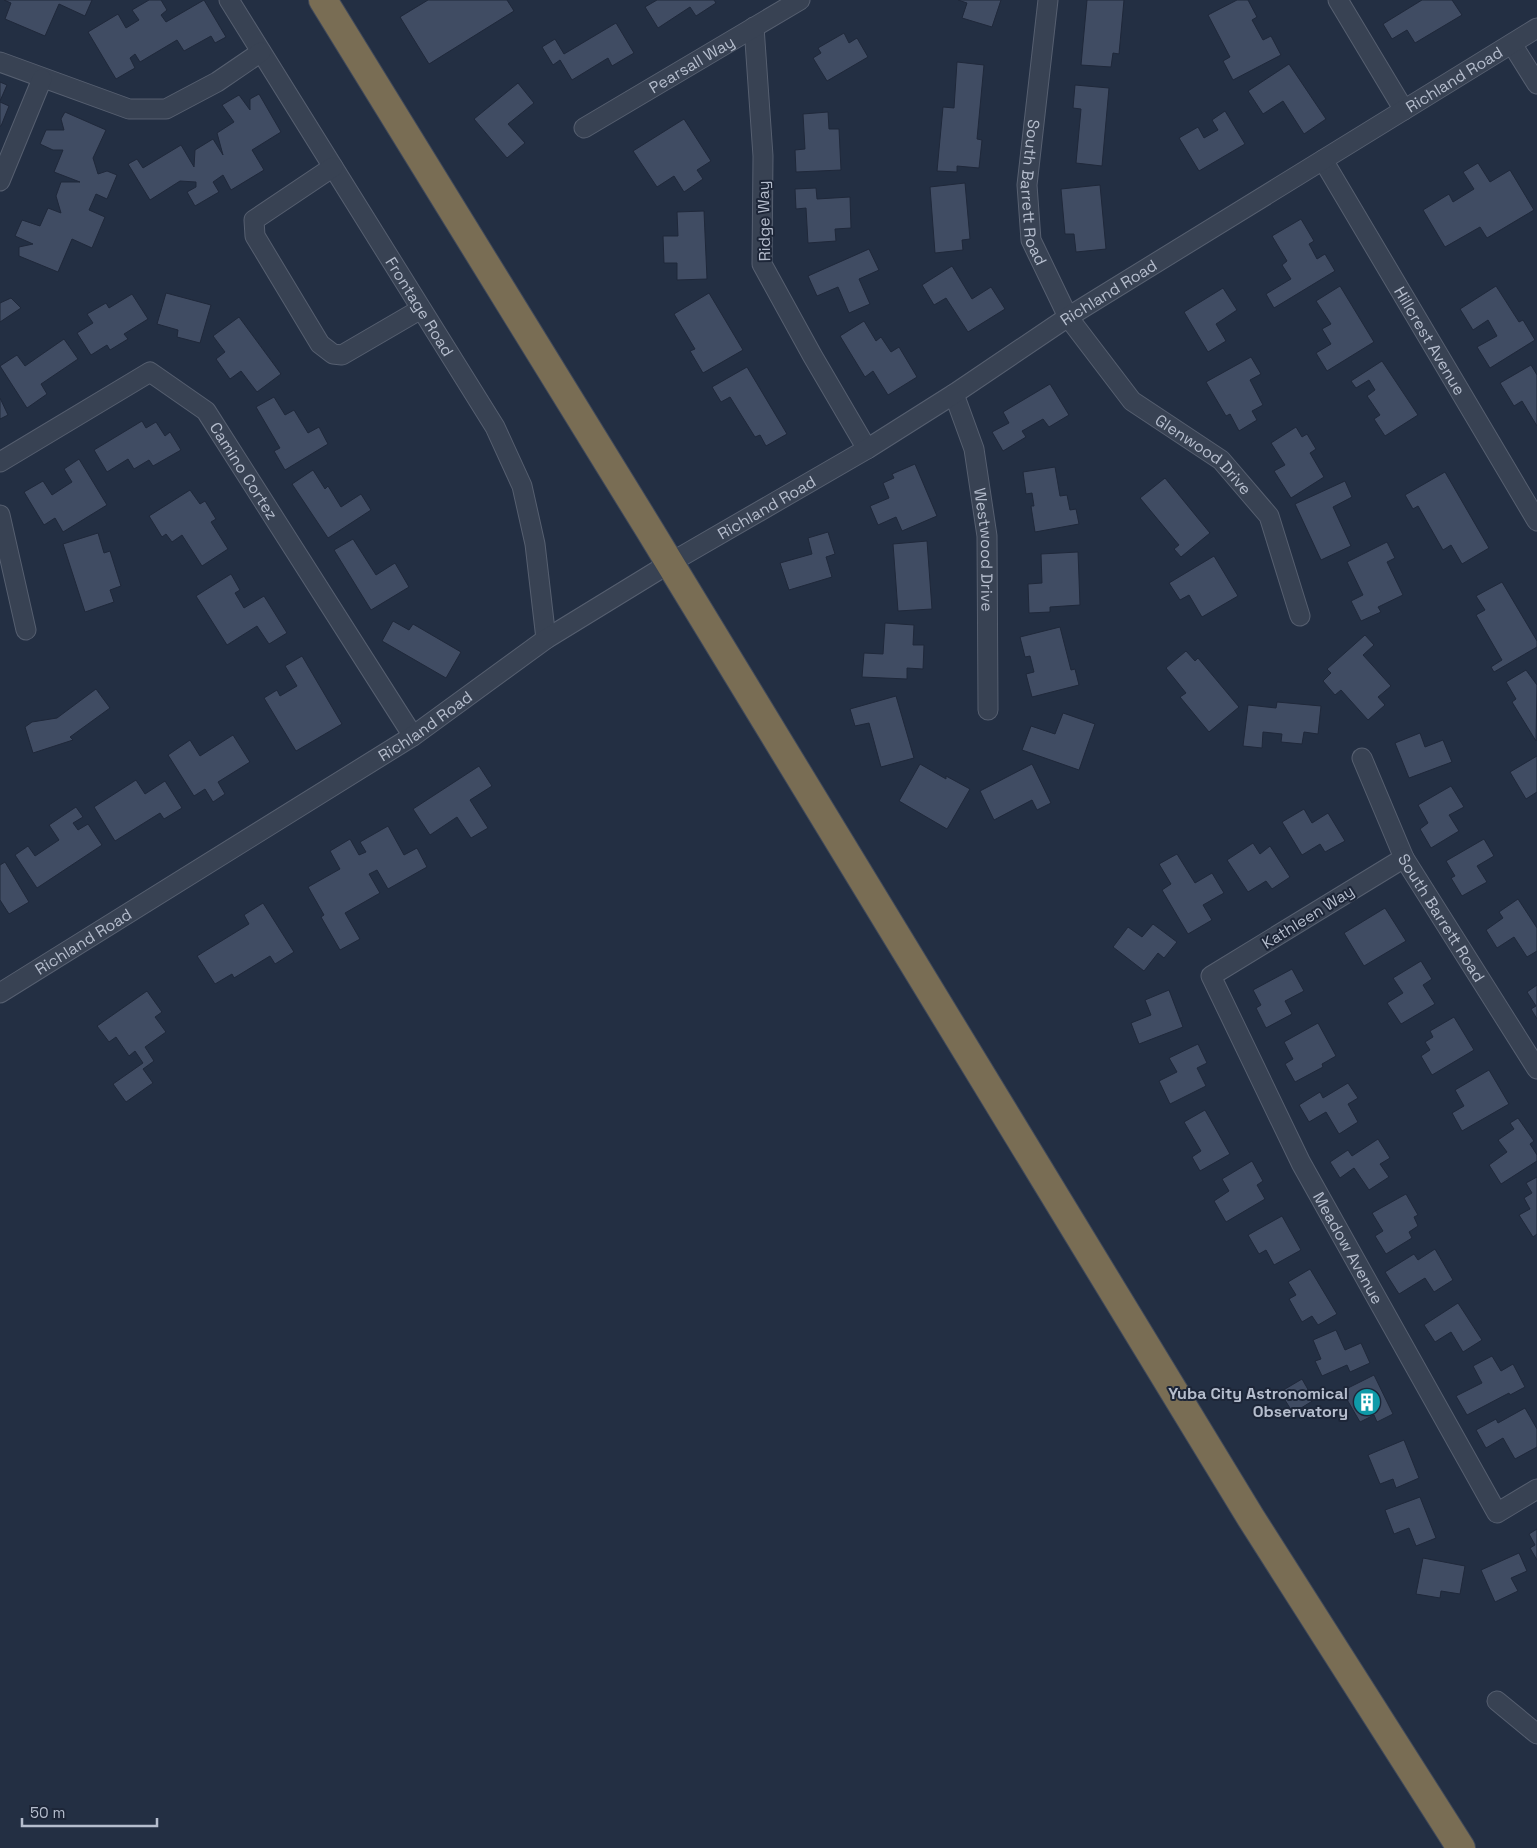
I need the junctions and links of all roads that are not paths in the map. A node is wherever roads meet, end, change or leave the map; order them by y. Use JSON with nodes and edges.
{"nodes":[{"id":1,"x":229,"y":0,"type":"edge"},
{"id":2,"x":324,"y":0,"type":"edge"},
{"id":3,"x":800,"y":0,"type":"edge"},
{"id":4,"x":1048,"y":0,"type":"edge"},
{"id":5,"x":1338,"y":0,"type":"edge"},
{"id":6,"x":754,"y":27,"type":"junction"},
{"id":7,"x":1537,"y":28,"type":"edge"},
{"id":8,"x":1512,"y":44,"type":"junction"},
{"id":9,"x":261,"y":52,"type":"junction"},
{"id":10,"x":0,"y":62,"type":"edge"},
{"id":11,"x":42,"y":79,"type":"junction"},
{"id":12,"x":1537,"y":84,"type":"edge"},
{"id":13,"x":1404,"y":110,"type":"junction"},
{"id":14,"x":584,"y":128,"type":"dead end"},
{"id":15,"x":1324,"y":160,"type":"junction"},
{"id":16,"x":333,"y":167,"type":"junction"},
{"id":17,"x":0,"y":182,"type":"edge"},
{"id":18,"x":421,"y":309,"type":"junction"},
{"id":19,"x":1068,"y":318,"type":"junction"},
{"id":20,"x":954,"y":394,"type":"junction"},
{"id":21,"x":867,"y":449,"type":"junction"},
{"id":22,"x":0,"y":462,"type":"edge"},
{"id":23,"x":0,"y":515,"type":"edge"},
{"id":24,"x":1537,"y":521,"type":"edge"},
{"id":25,"x":670,"y":563,"type":"junction"},
{"id":26,"x":1300,"y":616,"type":"dead end"},
{"id":27,"x":26,"y":630,"type":"dead end"},
{"id":28,"x":546,"y":639,"type":"junction"},
{"id":29,"x":988,"y":710,"type":"dead end"},
{"id":30,"x":413,"y":736,"type":"junction"},
{"id":31,"x":1362,"y":758,"type":"dead end"},
{"id":32,"x":1404,"y":858,"type":"junction"},
{"id":33,"x":1211,"y":976,"type":"joint"},
{"id":34,"x":0,"y":993,"type":"edge"},
{"id":35,"x":1537,"y":1069,"type":"edge"},
{"id":36,"x":1537,"y":1488,"type":"edge"},
{"id":37,"x":1497,"y":1701,"type":"dead end"},
{"id":38,"x":1537,"y":1734,"type":"edge"},
{"id":39,"x":1461,"y":1848,"type":"edge"}],
"edges":[{"from":1,"to":9,"type":"street","name":"Frontage Road"},
{"from":2,"to":25,"type":"highway"},
{"from":3,"to":6,"type":"street","name":"Pearsall Way"},
{"from":4,"to":19,"type":"street","name":"South Barrett Road"},
{"from":5,"to":13,"type":"street"},
{"from":6,"to":14,"type":"street","name":"Pearsall Way"},
{"from":6,"to":21,"type":"street","name":"Ridge Way"},
{"from":7,"to":8,"type":"street","name":"Richland Road"},
{"from":8,"to":12,"type":"street"},
{"from":8,"to":13,"type":"street","name":"Richland Road"},
{"from":9,"to":11,"type":"street"},
{"from":9,"to":16,"type":"street","name":"Frontage Road"},
{"from":10,"to":11,"type":"street"},
{"from":11,"to":17,"type":"street"},
{"from":13,"to":15,"type":"street","name":"Richland Road"},
{"from":15,"to":19,"type":"street","name":"Richland Road"},
{"from":15,"to":24,"type":"street","name":"Hillcrest Avenue"},
{"from":16,"to":18,"type":"street","name":"Frontage Road"},
{"from":16,"to":18,"type":"street"},
{"from":18,"to":28,"type":"street","name":"Frontage Road"},
{"from":19,"to":20,"type":"street","name":"Richland Road"},
{"from":19,"to":26,"type":"street","name":"Glenwood Drive"},
{"from":20,"to":21,"type":"street","name":"Richland Road"},
{"from":20,"to":29,"type":"street","name":"Westwood Drive"},
{"from":21,"to":25,"type":"street","name":"Richland Road"},
{"from":22,"to":30,"type":"street","name":"Camino Cortez"},
{"from":23,"to":27,"type":"street"},
{"from":25,"to":28,"type":"street","name":"Richland Road"},
{"from":25,"to":39,"type":"highway"},
{"from":28,"to":30,"type":"street","name":"Richland Road"},
{"from":30,"to":34,"type":"street","name":"Richland Road"},
{"from":31,"to":32,"type":"street","name":"South Barrett Road"},
{"from":32,"to":33,"type":"street","name":"Kathleen Way"},
{"from":32,"to":35,"type":"street","name":"South Barrett Road"},
{"from":33,"to":36,"type":"street","name":"Meadow Avenue"},
{"from":37,"to":38,"type":"street"}]}
